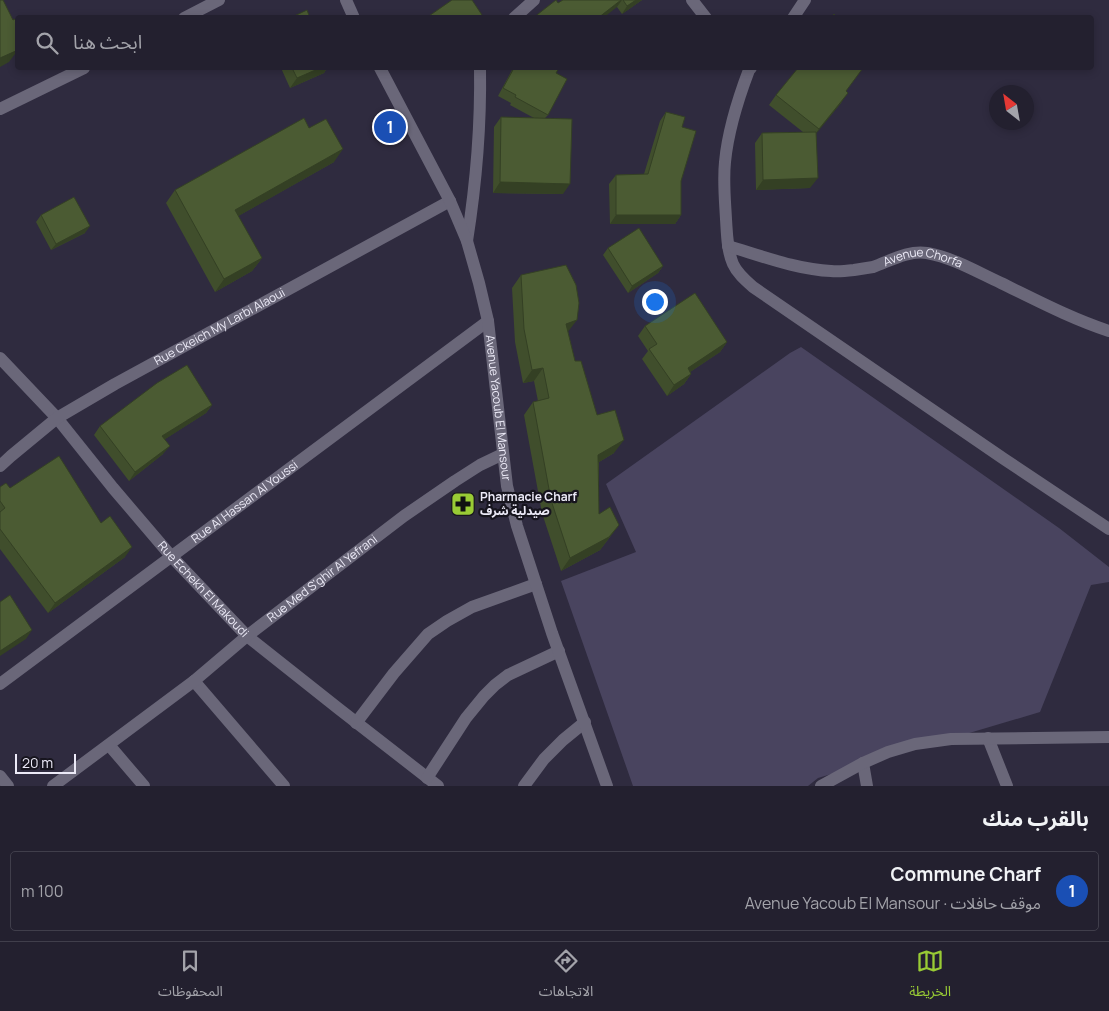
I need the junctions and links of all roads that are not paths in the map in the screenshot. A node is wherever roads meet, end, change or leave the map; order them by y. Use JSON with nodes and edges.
{"nodes":[{"id":1,"x":219,"y":0,"type":"edge"},
{"id":2,"x":346,"y":0,"type":"edge"},
{"id":3,"x":534,"y":0,"type":"edge"},
{"id":4,"x":692,"y":0,"type":"edge"},
{"id":5,"x":805,"y":0,"type":"edge"},
{"id":6,"x":190,"y":15,"type":"edge"},
{"id":7,"x":353,"y":15,"type":"edge"},
{"id":8,"x":517,"y":15,"type":"edge"},
{"id":9,"x":704,"y":15,"type":"edge"},
{"id":10,"x":795,"y":15,"type":"edge"},
{"id":11,"x":80,"y":70,"type":"edge"},
{"id":12,"x":381,"y":70,"type":"edge"},
{"id":13,"x":480,"y":70,"type":"edge"},
{"id":14,"x":748,"y":70,"type":"edge"},
{"id":15,"x":0,"y":110,"type":"edge"},
{"id":16,"x":450,"y":201,"type":"junction"},
{"id":17,"x":468,"y":241,"type":"junction"},
{"id":18,"x":728,"y":246,"type":"junction"},
{"id":19,"x":488,"y":320,"type":"junction"},
{"id":20,"x":1109,"y":331,"type":"edge"},
{"id":21,"x":0,"y":358,"type":"edge"},
{"id":22,"x":57,"y":418,"type":"junction"},
{"id":23,"x":503,"y":454,"type":"junction"},
{"id":24,"x":0,"y":466,"type":"edge"},
{"id":25,"x":1109,"y":529,"type":"edge"},
{"id":26,"x":171,"y":556,"type":"junction"},
{"id":27,"x":536,"y":584,"type":"junction"},
{"id":28,"x":247,"y":636,"type":"junction"},
{"id":29,"x":559,"y":651,"type":"junction"},
{"id":30,"x":194,"y":681,"type":"junction"},
{"id":31,"x":0,"y":684,"type":"edge"},
{"id":32,"x":585,"y":722,"type":"junction"},
{"id":33,"x":356,"y":723,"type":"junction"},
{"id":34,"x":1109,"y":736,"type":"edge"},
{"id":35,"x":988,"y":738,"type":"junction"},
{"id":36,"x":109,"y":745,"type":"junction"},
{"id":37,"x":863,"y":763,"type":"junction"},
{"id":38,"x":0,"y":776,"type":"edge"},
{"id":39,"x":427,"y":778,"type":"junction"},
{"id":40,"x":8,"y":786,"type":"edge"},
{"id":41,"x":53,"y":786,"type":"edge"},
{"id":42,"x":144,"y":786,"type":"edge"},
{"id":43,"x":284,"y":786,"type":"edge"},
{"id":44,"x":438,"y":786,"type":"edge"},
{"id":45,"x":524,"y":786,"type":"edge"},
{"id":46,"x":607,"y":786,"type":"edge"},
{"id":47,"x":821,"y":786,"type":"edge"},
{"id":48,"x":867,"y":786,"type":"edge"},
{"id":49,"x":1007,"y":786,"type":"edge"}],
"edges":[{"from":1,"to":6,"type":"street"},
{"from":2,"to":7,"type":"street"},
{"from":3,"to":8,"type":"street"},
{"from":4,"to":9,"type":"street"},
{"from":5,"to":10,"type":"street"},
{"from":11,"to":15,"type":"street"},
{"from":12,"to":16,"type":"street","name":"Avenue Yacoub El Mansour"},
{"from":13,"to":17,"type":"street"},
{"from":14,"to":18,"type":"street"},
{"from":16,"to":17,"type":"street","name":"Avenue Yacoub El Mansour"},
{"from":16,"to":22,"type":"street","name":"Rue Ckeich My Larbi Alaoui"},
{"from":17,"to":19,"type":"street","name":"Avenue Yacoub El Mansour"},
{"from":18,"to":20,"type":"street","name":"Avenue Chorfa"},
{"from":18,"to":25,"type":"street"},
{"from":19,"to":23,"type":"street","name":"Avenue Yacoub El Mansour"},
{"from":19,"to":26,"type":"street","name":"Rue Al Hassan Al Youssi"},
{"from":21,"to":22,"type":"street","name":"Rue Echekh El Makoudi"},
{"from":22,"to":24,"type":"street","name":"Rue Ckeich My Larbi Alaoui"},
{"from":22,"to":26,"type":"street","name":"Rue Echekh El Makoudi"},
{"from":23,"to":27,"type":"street","name":"Avenue Yacoub El Mansour"},
{"from":23,"to":28,"type":"street","name":"Rue Med S'ghir Al Yefrani"},
{"from":26,"to":28,"type":"street","name":"Rue Echekh El Makoudi"},
{"from":26,"to":31,"type":"street","name":"Rue Al Hassan Al Youssi"},
{"from":27,"to":29,"type":"street","name":"Avenue Yacoub El Mansour"},
{"from":27,"to":33,"type":"street"},
{"from":28,"to":30,"type":"street","name":"Rue Med S'ghir Al Yefrani"},
{"from":28,"to":33,"type":"street","name":"Rue Echekh El Makoudi"},
{"from":29,"to":32,"type":"street","name":"Avenue Yacoub El Mansour"},
{"from":29,"to":39,"type":"street"},
{"from":30,"to":36,"type":"street","name":"Rue Med S'ghir Al Yefrani"},
{"from":30,"to":43,"type":"street"},
{"from":32,"to":45,"type":"street"},
{"from":32,"to":46,"type":"street","name":"Avenue Yacoub El Mansour"},
{"from":33,"to":39,"type":"street","name":"Rue Echekh El Makoudi"},
{"from":34,"to":35,"type":"street"},
{"from":35,"to":37,"type":"street"},
{"from":35,"to":49,"type":"street"},
{"from":36,"to":41,"type":"street","name":"Rue Med S'ghir Al Yefrani"},
{"from":36,"to":42,"type":"street"},
{"from":37,"to":47,"type":"street"},
{"from":37,"to":48,"type":"street"},
{"from":38,"to":40,"type":"street"},
{"from":39,"to":44,"type":"street","name":"Rue Echekh El Makoudi"}]}
